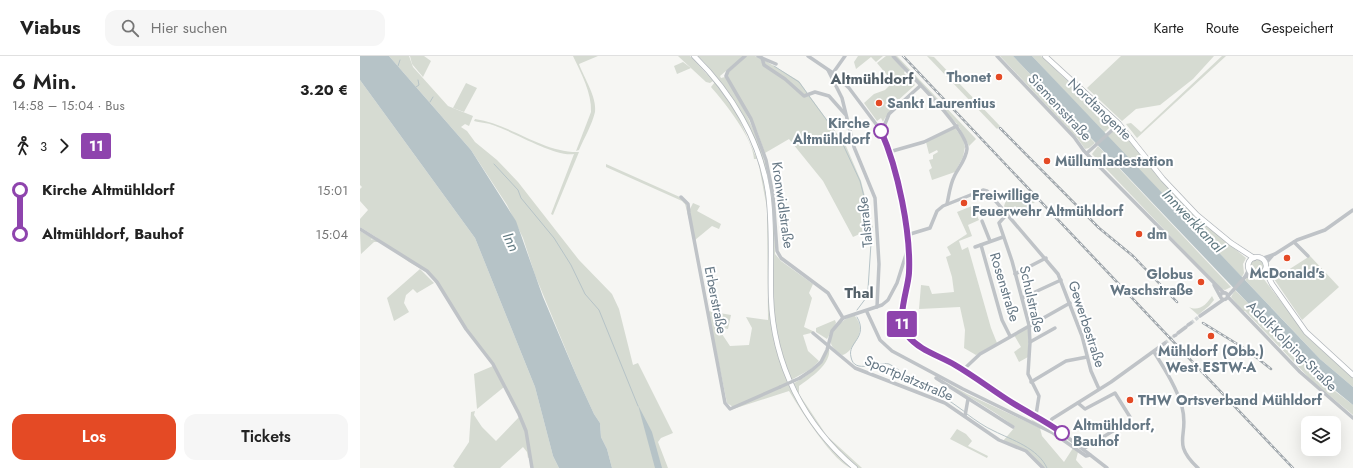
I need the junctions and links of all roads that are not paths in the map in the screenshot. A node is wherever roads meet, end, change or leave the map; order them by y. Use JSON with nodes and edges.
{"nodes":[{"id":1,"x":694,"y":56,"type":"edge"},
{"id":2,"x":745,"y":56,"type":"edge"},
{"id":3,"x":758,"y":56,"type":"edge"},
{"id":4,"x":808,"y":56,"type":"edge"},
{"id":5,"x":845,"y":56,"type":"edge"},
{"id":6,"x":893,"y":56,"type":"edge"},
{"id":7,"x":997,"y":56,"type":"edge"},
{"id":8,"x":1045,"y":56,"type":"edge"},
{"id":9,"x":762,"y":58,"type":"junction"},
{"id":10,"x":776,"y":64,"type":"dead end"},
{"id":11,"x":827,"y":69,"type":"junction"},
{"id":12,"x":833,"y":72,"type":"junction"},
{"id":13,"x":920,"y":86,"type":"junction"},
{"id":14,"x":846,"y":115,"type":"junction"},
{"id":15,"x":1119,"y":124,"type":"junction"},
{"id":16,"x":957,"y":126,"type":"junction"},
{"id":17,"x":879,"y":128,"type":"junction"},
{"id":18,"x":889,"y":152,"type":"junction"},
{"id":19,"x":1087,"y":153,"type":"junction"},
{"id":20,"x":681,"y":197,"type":"dead end"},
{"id":21,"x":946,"y":204,"type":"junction"},
{"id":22,"x":1353,"y":210,"type":"edge"},
{"id":23,"x":1007,"y":214,"type":"junction"},
{"id":24,"x":982,"y":221,"type":"dead end"},
{"id":25,"x":360,"y":229,"type":"edge"},
{"id":26,"x":907,"y":235,"type":"junction"},
{"id":27,"x":1003,"y":237,"type":"junction"},
{"id":28,"x":990,"y":241,"type":"junction"},
{"id":29,"x":1294,"y":242,"type":"junction"},
{"id":30,"x":909,"y":245,"type":"junction"},
{"id":31,"x":981,"y":245,"type":"junction"},
{"id":32,"x":975,"y":247,"type":"dead end"},
{"id":33,"x":1237,"y":248,"type":"junction"},
{"id":34,"x":1275,"y":254,"type":"junction"},
{"id":35,"x":1308,"y":256,"type":"dead end"},
{"id":36,"x":1046,"y":258,"type":"junction"},
{"id":37,"x":1254,"y":258,"type":"junction"},
{"id":38,"x":1261,"y":259,"type":"junction"},
{"id":39,"x":1249,"y":262,"type":"junction"},
{"id":40,"x":1265,"y":267,"type":"junction"},
{"id":41,"x":1249,"y":269,"type":"junction"},
{"id":42,"x":1015,"y":274,"type":"junction"},
{"id":43,"x":1253,"y":274,"type":"junction"},
{"id":44,"x":1260,"y":274,"type":"junction"},
{"id":45,"x":1245,"y":277,"type":"junction"},
{"id":46,"x":1061,"y":280,"type":"junction"},
{"id":47,"x":1272,"y":284,"type":"junction"},
{"id":48,"x":1224,"y":296,"type":"junction"},
{"id":49,"x":1022,"y":298,"type":"junction"},
{"id":50,"x":1070,"y":303,"type":"junction"},
{"id":51,"x":877,"y":307,"type":"junction"},
{"id":52,"x":866,"y":312,"type":"junction"},
{"id":53,"x":1200,"y":316,"type":"tunnel mouth"},
{"id":54,"x":843,"y":318,"type":"junction"},
{"id":55,"x":1029,"y":325,"type":"junction"},
{"id":56,"x":1188,"y":325,"type":"tunnel mouth"},
{"id":57,"x":1055,"y":328,"type":"dead end"},
{"id":58,"x":814,"y":334,"type":"dead end"},
{"id":59,"x":1176,"y":335,"type":"tunnel mouth"},
{"id":60,"x":1010,"y":336,"type":"junction"},
{"id":61,"x":1030,"y":342,"type":"junction"},
{"id":62,"x":1165,"y":343,"type":"tunnel mouth"},
{"id":63,"x":829,"y":344,"type":"junction"},
{"id":64,"x":1154,"y":352,"type":"junction"},
{"id":65,"x":1087,"y":357,"type":"junction"},
{"id":66,"x":963,"y":370,"type":"junction"},
{"id":67,"x":936,"y":375,"type":"junction"},
{"id":68,"x":1353,"y":375,"type":"edge"},
{"id":69,"x":1031,"y":382,"type":"junction"},
{"id":70,"x":1099,"y":389,"type":"junction"},
{"id":71,"x":968,"y":399,"type":"junction"},
{"id":72,"x":1078,"y":403,"type":"junction"},
{"id":73,"x":1036,"y":415,"type":"junction"},
{"id":74,"x":965,"y":416,"type":"junction"},
{"id":75,"x":1353,"y":418,"type":"edge"},
{"id":76,"x":1049,"y":423,"type":"junction"},
{"id":77,"x":1013,"y":427,"type":"dead end"},
{"id":78,"x":1084,"y":449,"type":"junction"},
{"id":79,"x":1090,"y":455,"type":"junction"},
{"id":80,"x":532,"y":468,"type":"edge"},
{"id":81,"x":855,"y":468,"type":"edge"},
{"id":82,"x":1043,"y":468,"type":"edge"},
{"id":83,"x":1107,"y":468,"type":"edge"},
{"id":84,"x":1198,"y":468,"type":"edge"}],
"edges":[{"from":1,"to":81,"type":"main road"},
{"from":2,"to":54,"type":"street","name":"Kronwidlstraße"},
{"from":3,"to":9,"type":"street","name":"Talstraße"},
{"from":4,"to":11,"type":"street"},
{"from":5,"to":12,"type":"street"},
{"from":6,"to":13,"type":"street"},
{"from":7,"to":19,"type":"street","name":"Siemensstraße"},
{"from":8,"to":15,"type":"main road","name":"Nordtangente"},
{"from":9,"to":10,"type":"street","name":"Talstraße"},
{"from":9,"to":14,"type":"street","name":"Talstraße"},
{"from":11,"to":12,"type":"street"},
{"from":11,"to":14,"type":"street","name":"Talstraße"},
{"from":12,"to":17,"type":"street"},
{"from":13,"to":16,"type":"street"},
{"from":13,"to":17,"type":"street"},
{"from":14,"to":51,"type":"street","name":"Talstraße"},
{"from":15,"to":19,"type":"street"},
{"from":15,"to":33,"type":"main road","name":"Nordtangente"},
{"from":16,"to":18,"type":"street"},
{"from":16,"to":21,"type":"street"},
{"from":17,"to":18,"type":"street"},
{"from":18,"to":26,"type":"street"},
{"from":19,"to":48,"type":"street","name":"Siemensstraße"},
{"from":20,"to":63,"type":"street","name":"Erberstraße","bridge":true},
{"from":21,"to":23,"type":"street","name":"Gewerbestraße"},
{"from":21,"to":26,"type":"street"},
{"from":22,"to":29,"type":"street"},
{"from":23,"to":27,"type":"street","name":"Schulstraße"},
{"from":23,"to":36,"type":"street","name":"Gewerbestraße"},
{"from":24,"to":28,"type":"street"},
{"from":25,"to":80,"type":"street"},
{"from":26,"to":30,"type":"street"},
{"from":27,"to":28,"type":"street"},
{"from":27,"to":42,"type":"street","name":"Schulstraße"},
{"from":28,"to":31,"type":"street"},
{"from":29,"to":34,"type":"street"},
{"from":29,"to":35,"type":"street"},
{"from":30,"to":51,"type":"street"},
{"from":30,"to":66,"type":"street"},
{"from":31,"to":32,"type":"street"},
{"from":31,"to":60,"type":"street","name":"Rosenstraße"},
{"from":33,"to":37,"type":"main road","name":"Nordtangente"},
{"from":33,"to":39,"type":"main road","name":"Nordtangente"},
{"from":34,"to":38,"type":"street"},
{"from":34,"to":40,"type":"street"},
{"from":36,"to":42,"type":"street"},
{"from":36,"to":46,"type":"street","name":"Gewerbestraße"},
{"from":37,"to":38,"type":"main road","name":"Nordtangente"},
{"from":37,"to":39,"type":"main road"},
{"from":38,"to":40,"type":"main road"},
{"from":39,"to":41,"type":"main road"},
{"from":40,"to":44,"type":"main road"},
{"from":40,"to":47,"type":"main road"},
{"from":41,"to":43,"type":"main road"},
{"from":41,"to":45,"type":"street"},
{"from":42,"to":49,"type":"street","name":"Schulstraße"},
{"from":43,"to":44,"type":"main road"},
{"from":43,"to":45,"type":"street"},
{"from":44,"to":47,"type":"main road"},
{"from":45,"to":48,"type":"street"},
{"from":46,"to":49,"type":"street"},
{"from":46,"to":50,"type":"street","name":"Gewerbestraße"},
{"from":47,"to":68,"type":"main road"},
{"from":48,"to":53,"type":"street"},
{"from":48,"to":75,"type":"street","name":"Adolf-Kolping-Straße"},
{"from":49,"to":55,"type":"street","name":"Schulstraße"},
{"from":50,"to":55,"type":"street"},
{"from":50,"to":65,"type":"street","name":"Gewerbestraße"},
{"from":51,"to":52,"type":"street"},
{"from":52,"to":54,"type":"street"},
{"from":52,"to":67,"type":"street"},
{"from":54,"to":63,"type":"street"},
{"from":55,"to":60,"type":"street"},
{"from":55,"to":61,"type":"street","name":"Schulstraße"},
{"from":56,"to":59,"type":"street"},
{"from":57,"to":61,"type":"street"},
{"from":58,"to":63,"type":"street","name":"Sportplatzstraße"},
{"from":60,"to":66,"type":"street"},
{"from":61,"to":69,"type":"street","name":"Schulstraße"},
{"from":62,"to":64,"type":"street"},
{"from":63,"to":74,"type":"street","name":"Sportplatzstraße"},
{"from":64,"to":70,"type":"street"},
{"from":64,"to":84,"type":"street"},
{"from":65,"to":69,"type":"street"},
{"from":65,"to":70,"type":"street","name":"Gewerbestraße"},
{"from":66,"to":73,"type":"street"},
{"from":67,"to":71,"type":"street"},
{"from":67,"to":79,"type":"street"},
{"from":69,"to":73,"type":"street","name":"Schulstraße"},
{"from":70,"to":72,"type":"street"},
{"from":71,"to":74,"type":"street"},
{"from":71,"to":77,"type":"street"},
{"from":72,"to":76,"type":"street"},
{"from":72,"to":78,"type":"street"},
{"from":73,"to":76,"type":"street"},
{"from":74,"to":82,"type":"street","name":"Sportplatzstraße"},
{"from":76,"to":78,"type":"street"},
{"from":78,"to":79,"type":"street"},
{"from":79,"to":83,"type":"street"}]}
